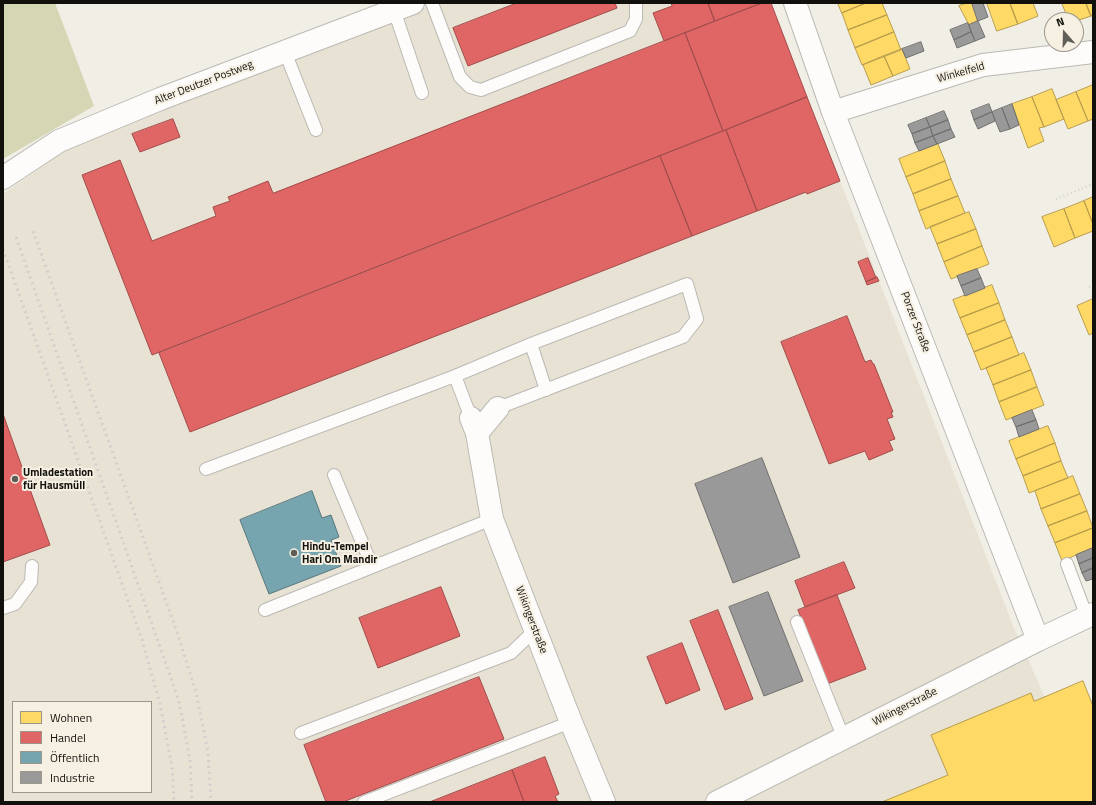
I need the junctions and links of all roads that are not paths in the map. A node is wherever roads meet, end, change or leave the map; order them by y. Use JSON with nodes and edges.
{"nodes":[{"id":1,"x":432,"y":3,"type":"edge"},
{"id":2,"x":636,"y":3,"type":"edge"},
{"id":3,"x":795,"y":3,"type":"edge"},
{"id":4,"x":404,"y":7,"type":"edge"},
{"id":5,"x":285,"y":52,"type":"junction"},
{"id":6,"x":1093,"y":52,"type":"edge"},
{"id":7,"x":422,"y":93,"type":"dead end"},
{"id":8,"x":833,"y":112,"type":"junction"},
{"id":9,"x":316,"y":130,"type":"dead end"},
{"id":10,"x":3,"y":178,"type":"edge"},
{"id":11,"x":531,"y":344,"type":"junction"},
{"id":12,"x":455,"y":376,"type":"junction"},
{"id":13,"x":546,"y":390,"type":"junction"},
{"id":14,"x":498,"y":408,"type":"joint"},
{"id":15,"x":474,"y":425,"type":"junction"},
{"id":16,"x":206,"y":468,"type":"dead end"},
{"id":17,"x":334,"y":475,"type":"dead end"},
{"id":18,"x":492,"y":520,"type":"junction"},
{"id":19,"x":1067,"y":564,"type":"dead end"},
{"id":20,"x":32,"y":566,"type":"dead end"},
{"id":21,"x":372,"y":566,"type":"junction"},
{"id":22,"x":3,"y":608,"type":"edge"},
{"id":23,"x":264,"y":610,"type":"dead end"},
{"id":24,"x":1090,"y":615,"type":"edge"},
{"id":25,"x":797,"y":622,"type":"dead end"},
{"id":26,"x":535,"y":630,"type":"junction"},
{"id":27,"x":1038,"y":640,"type":"junction"},
{"id":28,"x":571,"y":722,"type":"junction"},
{"id":29,"x":301,"y":733,"type":"dead end"},
{"id":30,"x":844,"y":739,"type":"junction"},
{"id":31,"x":364,"y":802,"type":"edge"},
{"id":32,"x":604,"y":802,"type":"edge"},
{"id":33,"x":718,"y":802,"type":"edge"}],
"edges":[{"from":1,"to":2,"type":"lane"},
{"from":3,"to":8,"type":"street","name":"Porzer Straße"},
{"from":4,"to":5,"type":"street","name":"Alter Deutzer Postweg"},
{"from":4,"to":7,"type":"lane"},
{"from":5,"to":9,"type":"lane"},
{"from":5,"to":10,"type":"street","name":"Alter Deutzer Postweg"},
{"from":6,"to":8,"type":"street","name":"Winkelfeld"},
{"from":8,"to":27,"type":"street","name":"Porzer Straße"},
{"from":11,"to":12,"type":"lane"},
{"from":11,"to":13,"type":"lane"},
{"from":11,"to":13,"type":"lane"},
{"from":12,"to":15,"type":"lane"},
{"from":12,"to":16,"type":"lane"},
{"from":13,"to":14,"type":"lane"},
{"from":14,"to":15,"type":"street"},
{"from":15,"to":18,"type":"street","name":"Wikingerstraße"},
{"from":17,"to":21,"type":"lane"},
{"from":18,"to":21,"type":"lane"},
{"from":18,"to":26,"type":"street","name":"Wikingerstraße"},
{"from":19,"to":24,"type":"lane"},
{"from":20,"to":22,"type":"lane"},
{"from":21,"to":23,"type":"lane"},
{"from":24,"to":27,"type":"street","name":"Wikingerstraße"},
{"from":25,"to":30,"type":"lane"},
{"from":26,"to":28,"type":"street","name":"Wikingerstraße"},
{"from":26,"to":29,"type":"lane"},
{"from":27,"to":30,"type":"street","name":"Wikingerstraße"},
{"from":28,"to":31,"type":"lane"},
{"from":28,"to":32,"type":"street","name":"Wikingerstraße"},
{"from":30,"to":33,"type":"street","name":"Wikingerstraße"}]}
